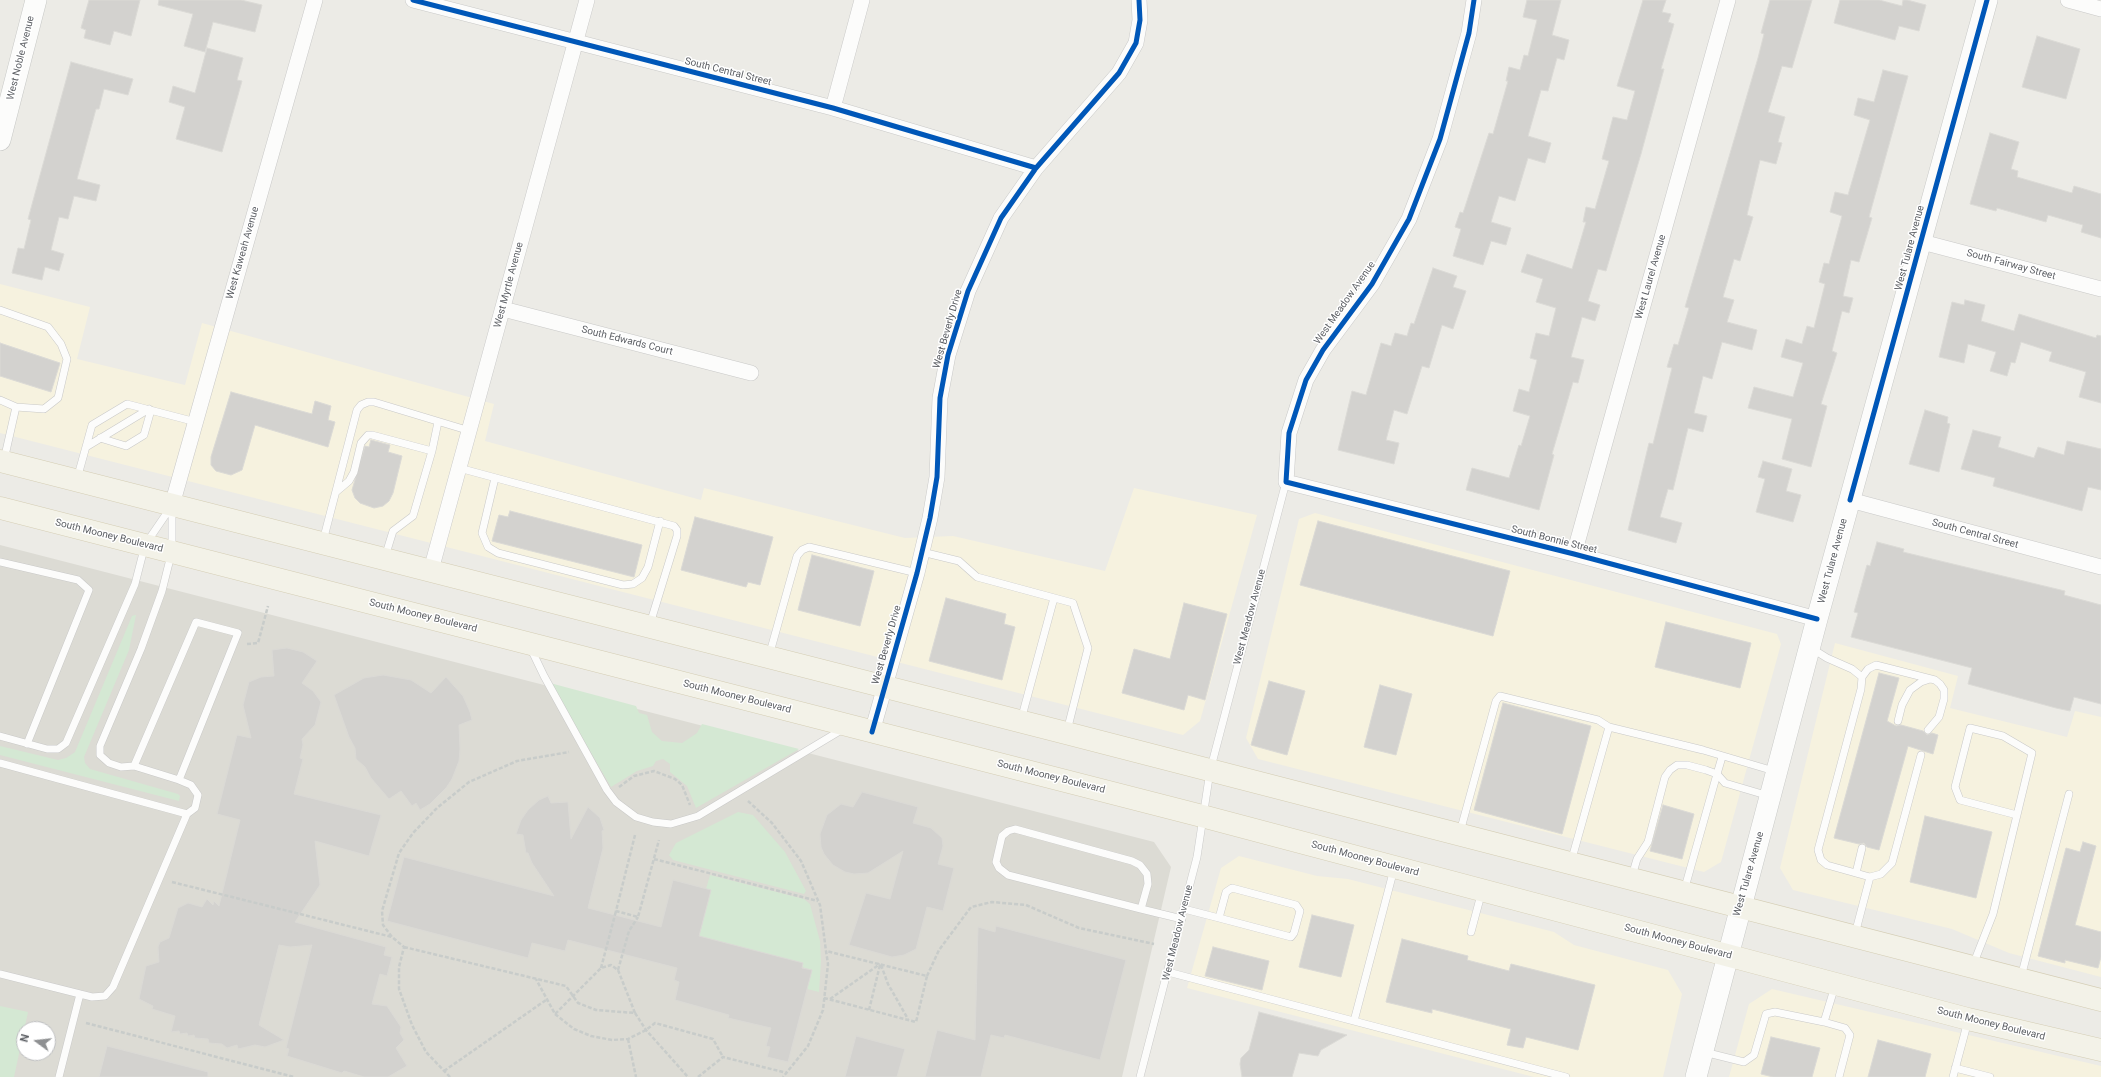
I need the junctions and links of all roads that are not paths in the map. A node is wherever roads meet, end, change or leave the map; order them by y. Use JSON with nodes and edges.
{"nodes":[{"id":1,"x":36,"y":0,"type":"edge"},
{"id":2,"x":315,"y":0,"type":"edge"},
{"id":3,"x":413,"y":0,"type":"edge"},
{"id":4,"x":587,"y":0,"type":"edge"},
{"id":5,"x":862,"y":0,"type":"edge"},
{"id":6,"x":1139,"y":0,"type":"edge"},
{"id":7,"x":1474,"y":0,"type":"edge"},
{"id":8,"x":1728,"y":0,"type":"edge"},
{"id":9,"x":1987,"y":0,"type":"edge"},
{"id":10,"x":2068,"y":0,"type":"edge"},
{"id":11,"x":2101,"y":9,"type":"edge"},
{"id":12,"x":575,"y":43,"type":"junction"},
{"id":13,"x":833,"y":108,"type":"junction"},
{"id":14,"x":0,"y":140,"type":"edge"},
{"id":15,"x":1036,"y":168,"type":"junction"},
{"id":16,"x":1922,"y":242,"type":"junction"},
{"id":17,"x":2101,"y":289,"type":"edge"},
{"id":18,"x":503,"y":309,"type":"junction"},
{"id":19,"x":0,"y":310,"type":"edge"},
{"id":20,"x":751,"y":373,"type":"dead end"},
{"id":21,"x":0,"y":400,"type":"edge"},
{"id":22,"x":16,"y":407,"type":"junction"},
{"id":23,"x":150,"y":410,"type":"junction"},
{"id":24,"x":436,"y":421,"type":"junction"},
{"id":25,"x":196,"y":422,"type":"junction"},
{"id":26,"x":470,"y":431,"type":"junction"},
{"id":27,"x":100,"y":438,"type":"junction"},
{"id":28,"x":86,"y":447,"type":"junction"},
{"id":29,"x":432,"y":451,"type":"junction"},
{"id":30,"x":2,"y":462,"type":"edge"},
{"id":31,"x":459,"y":468,"type":"junction"},
{"id":32,"x":495,"y":478,"type":"junction"},
{"id":33,"x":77,"y":481,"type":"junction"},
{"id":34,"x":1286,"y":482,"type":"junction"},
{"id":35,"x":336,"y":492,"type":"junction"},
{"id":36,"x":1850,"y":500,"type":"junction"},
{"id":37,"x":172,"y":505,"type":"junction"},
{"id":38,"x":0,"y":508,"type":"edge"},
{"id":39,"x":660,"y":521,"type":"junction"},
{"id":40,"x":322,"y":543,"type":"junction"},
{"id":41,"x":146,"y":545,"type":"junction"},
{"id":42,"x":172,"y":551,"type":"junction"},
{"id":43,"x":922,"y":552,"type":"junction"},
{"id":44,"x":1574,"y":554,"type":"junction"},
{"id":45,"x":385,"y":559,"type":"junction"},
{"id":46,"x":0,"y":562,"type":"edge"},
{"id":47,"x":2101,"y":567,"type":"edge"},
{"id":48,"x":431,"y":570,"type":"junction"},
{"id":49,"x":917,"y":574,"type":"junction"},
{"id":50,"x":1054,"y":598,"type":"junction"},
{"id":51,"x":1817,"y":619,"type":"junction"},
{"id":52,"x":650,"y":627,"type":"junction"},
{"id":53,"x":529,"y":643,"type":"junction"},
{"id":54,"x":1810,"y":647,"type":"junction"},
{"id":55,"x":769,"y":658,"type":"junction"},
{"id":56,"x":1862,"y":677,"type":"junction"},
{"id":57,"x":1930,"y":679,"type":"junction"},
{"id":58,"x":884,"y":687,"type":"junction"},
{"id":59,"x":1898,"y":721,"type":"dead end"},
{"id":60,"x":1020,"y":722,"type":"junction"},
{"id":61,"x":849,"y":726,"type":"junction"},
{"id":62,"x":1609,"y":727,"type":"junction"},
{"id":63,"x":1928,"y":730,"type":"dead end"},
{"id":64,"x":872,"y":732,"type":"junction"},
{"id":65,"x":1066,"y":733,"type":"junction"},
{"id":66,"x":0,"y":736,"type":"edge"},
{"id":67,"x":27,"y":744,"type":"junction"},
{"id":68,"x":1921,"y":755,"type":"dead end"},
{"id":69,"x":1722,"y":757,"type":"junction"},
{"id":70,"x":0,"y":763,"type":"edge"},
{"id":71,"x":134,"y":766,"type":"junction"},
{"id":72,"x":1210,"y":771,"type":"junction"},
{"id":73,"x":1778,"y":772,"type":"junction"},
{"id":74,"x":1717,"y":774,"type":"junction"},
{"id":75,"x":179,"y":780,"type":"junction"},
{"id":76,"x":2069,"y":794,"type":"dead end"},
{"id":77,"x":1771,"y":796,"type":"junction"},
{"id":78,"x":187,"y":814,"type":"junction"},
{"id":79,"x":2017,"y":815,"type":"junction"},
{"id":80,"x":1202,"y":816,"type":"junction"},
{"id":81,"x":1460,"y":834,"type":"junction"},
{"id":82,"x":1862,"y":848,"type":"dead end"},
{"id":83,"x":1570,"y":863,"type":"junction"},
{"id":84,"x":1395,"y":867,"type":"junction"},
{"id":85,"x":1856,"y":873,"type":"junction"},
{"id":86,"x":1632,"y":878,"type":"junction"},
{"id":87,"x":1870,"y":878,"type":"junction"},
{"id":88,"x":1482,"y":890,"type":"junction"},
{"id":89,"x":1684,"y":891,"type":"junction"},
{"id":90,"x":1740,"y":907,"type":"junction"},
{"id":91,"x":1141,"y":909,"type":"junction"},
{"id":92,"x":1184,"y":909,"type":"junction"},
{"id":93,"x":1219,"y":918,"type":"junction"},
{"id":94,"x":1182,"y":919,"type":"junction"},
{"id":95,"x":1471,"y":932,"type":"dead end"},
{"id":96,"x":1855,"y":937,"type":"junction"},
{"id":97,"x":1728,"y":955,"type":"junction"},
{"id":98,"x":1972,"y":967,"type":"junction"},
{"id":99,"x":1168,"y":972,"type":"junction"},
{"id":100,"x":0,"y":974,"type":"edge"},
{"id":101,"x":2020,"y":979,"type":"junction"},
{"id":102,"x":1836,"y":984,"type":"junction"},
{"id":103,"x":80,"y":994,"type":"junction"},
{"id":104,"x":2101,"y":1000,"type":"edge"},
{"id":105,"x":1968,"y":1019,"type":"junction"},
{"id":106,"x":1354,"y":1021,"type":"junction"},
{"id":107,"x":1824,"y":1022,"type":"junction"},
{"id":108,"x":2101,"y":1050,"type":"edge"},
{"id":109,"x":1703,"y":1052,"type":"junction"},
{"id":110,"x":1955,"y":1068,"type":"junction"},
{"id":111,"x":59,"y":1077,"type":"edge"},
{"id":112,"x":1140,"y":1077,"type":"edge"},
{"id":113,"x":1566,"y":1077,"type":"edge"},
{"id":114,"x":1696,"y":1077,"type":"edge"},
{"id":115,"x":1839,"y":1077,"type":"edge"},
{"id":116,"x":1953,"y":1077,"type":"edge"},
{"id":117,"x":1990,"y":1077,"type":"edge"}],
"edges":[{"from":1,"to":14,"type":"street","name":"West Noble Avenue"},
{"from":2,"to":25,"type":"street","name":"West Kaweah Avenue"},
{"from":3,"to":12,"type":"street","name":"South Central Street"},
{"from":4,"to":12,"type":"street","name":"West Myrtle Avenue"},
{"from":5,"to":13,"type":"street"},
{"from":6,"to":15,"type":"street","name":"West Beverly Drive"},
{"from":7,"to":34,"type":"street","name":"West Meadow Avenue"},
{"from":8,"to":44,"type":"street","name":"West Laurel Avenue"},
{"from":9,"to":16,"type":"street","name":"West Tulare Avenue"},
{"from":10,"to":11,"type":"street"},
{"from":12,"to":13,"type":"street","name":"South Central Street"},
{"from":12,"to":18,"type":"street","name":"West Myrtle Avenue"},
{"from":13,"to":15,"type":"street","name":"South Central Street"},
{"from":15,"to":43,"type":"street","name":"West Beverly Drive"},
{"from":16,"to":17,"type":"street","name":"South Fairway Street"},
{"from":16,"to":36,"type":"street","name":"West Tulare Avenue"},
{"from":18,"to":20,"type":"street","name":"South Edwards Court"},
{"from":18,"to":26,"type":"street","name":"West Myrtle Avenue"},
{"from":19,"to":22,"type":"lane"},
{"from":21,"to":22,"type":"lane"},
{"from":22,"to":30,"type":"lane"},
{"from":23,"to":25,"type":"lane"},
{"from":23,"to":27,"type":"lane"},
{"from":23,"to":27,"type":"lane"},
{"from":23,"to":28,"type":"lane"},
{"from":24,"to":26,"type":"lane"},
{"from":24,"to":29,"type":"lane"},
{"from":24,"to":35,"type":"lane"},
{"from":25,"to":37,"type":"street","name":"West Kaweah Avenue"},
{"from":26,"to":31,"type":"street","name":"West Myrtle Avenue"},
{"from":27,"to":28,"type":"lane"},
{"from":28,"to":33,"type":"lane"},
{"from":29,"to":35,"type":"lane"},
{"from":29,"to":45,"type":"lane"},
{"from":30,"to":33,"type":"main road"},
{"from":31,"to":32,"type":"lane"},
{"from":31,"to":48,"type":"street","name":"West Myrtle Avenue"},
{"from":32,"to":39,"type":"lane"},
{"from":32,"to":39,"type":"lane"},
{"from":33,"to":37,"type":"main road"},
{"from":34,"to":44,"type":"street","name":"South Bonnie Street"},
{"from":34,"to":72,"type":"lane","name":"West Meadow Avenue"},
{"from":35,"to":40,"type":"lane"},
{"from":36,"to":47,"type":"street","name":"South Central Street"},
{"from":36,"to":51,"type":"street","name":"West Tulare Avenue"},
{"from":37,"to":40,"type":"main road"},
{"from":37,"to":41,"type":"lane"},
{"from":37,"to":42,"type":"lane"},
{"from":38,"to":41,"type":"main road","name":"South Mooney Boulevard"},
{"from":39,"to":52,"type":"lane"},
{"from":40,"to":45,"type":"main road"},
{"from":41,"to":42,"type":"main road","name":"South Mooney Boulevard"},
{"from":41,"to":67,"type":"lane"},
{"from":42,"to":53,"type":"main road","name":"South Mooney Boulevard"},
{"from":42,"to":71,"type":"lane"},
{"from":43,"to":49,"type":"street","name":"West Beverly Drive"},
{"from":43,"to":50,"type":"lane"},
{"from":44,"to":51,"type":"street","name":"South Bonnie Street"},
{"from":45,"to":48,"type":"main road"},
{"from":46,"to":67,"type":"lane"},
{"from":48,"to":52,"type":"main road"},
{"from":49,"to":55,"type":"lane"},
{"from":49,"to":58,"type":"street","name":"West Beverly Drive"},
{"from":50,"to":60,"type":"lane"},
{"from":50,"to":65,"type":"lane"},
{"from":51,"to":54,"type":"street","name":"West Tulare Avenue"},
{"from":52,"to":55,"type":"main road"},
{"from":53,"to":61,"type":"main road","name":"South Mooney Boulevard"},
{"from":53,"to":61,"type":"lane"},
{"from":54,"to":56,"type":"lane"},
{"from":54,"to":73,"type":"street","name":"West Tulare Avenue"},
{"from":55,"to":58,"type":"main road"},
{"from":56,"to":57,"type":"lane"},
{"from":56,"to":85,"type":"lane"},
{"from":57,"to":59,"type":"lane"},
{"from":57,"to":63,"type":"lane"},
{"from":58,"to":60,"type":"main road"},
{"from":58,"to":64,"type":"street","name":"West Beverly Drive"},
{"from":60,"to":65,"type":"main road"},
{"from":61,"to":64,"type":"main road","name":"South Mooney Boulevard"},
{"from":62,"to":69,"type":"lane"},
{"from":62,"to":81,"type":"lane"},
{"from":62,"to":83,"type":"lane"},
{"from":64,"to":80,"type":"main road","name":"South Mooney Boulevard"},
{"from":65,"to":72,"type":"main road"},
{"from":66,"to":67,"type":"lane"},
{"from":68,"to":87,"type":"lane"},
{"from":69,"to":73,"type":"lane"},
{"from":69,"to":74,"type":"lane"},
{"from":70,"to":78,"type":"lane"},
{"from":71,"to":75,"type":"lane"},
{"from":71,"to":75,"type":"lane"},
{"from":72,"to":80,"type":"lane","name":"West Meadow Avenue"},
{"from":72,"to":81,"type":"main road"},
{"from":73,"to":77,"type":"street","name":"West Tulare Avenue"},
{"from":74,"to":77,"type":"lane"},
{"from":74,"to":86,"type":"lane"},
{"from":74,"to":89,"type":"lane"},
{"from":75,"to":78,"type":"lane"},
{"from":76,"to":101,"type":"lane"},
{"from":77,"to":90,"type":"street","name":"West Tulare Avenue"},
{"from":78,"to":103,"type":"lane"},
{"from":79,"to":79,"type":"lane"},
{"from":79,"to":98,"type":"lane"},
{"from":80,"to":84,"type":"main road","name":"South Mooney Boulevard"},
{"from":80,"to":92,"type":"lane","name":"West Meadow Avenue"},
{"from":81,"to":83,"type":"main road"},
{"from":82,"to":85,"type":"lane"},
{"from":83,"to":86,"type":"main road"},
{"from":84,"to":88,"type":"main road","name":"South Mooney Boulevard"},
{"from":84,"to":106,"type":"lane"},
{"from":85,"to":87,"type":"lane"},
{"from":86,"to":89,"type":"main road"},
{"from":87,"to":96,"type":"lane"},
{"from":88,"to":95,"type":"lane"},
{"from":88,"to":97,"type":"main road","name":"South Mooney Boulevard"},
{"from":89,"to":90,"type":"main road"},
{"from":90,"to":96,"type":"main road"},
{"from":90,"to":97,"type":"street","name":"West Tulare Avenue"},
{"from":91,"to":91,"type":"lane"},
{"from":91,"to":94,"type":"lane"},
{"from":92,"to":93,"type":"lane"},
{"from":92,"to":94,"type":"lane","name":"West Meadow Avenue"},
{"from":93,"to":93,"type":"lane"},
{"from":94,"to":99,"type":"lane","name":"West Meadow Avenue"},
{"from":96,"to":98,"type":"main road"},
{"from":97,"to":102,"type":"main road","name":"South Mooney Boulevard"},
{"from":97,"to":109,"type":"street","name":"West Tulare Avenue"},
{"from":98,"to":101,"type":"main road"},
{"from":99,"to":106,"type":"lane"},
{"from":99,"to":112,"type":"lane","name":"West Meadow Avenue"},
{"from":100,"to":103,"type":"lane"},
{"from":101,"to":104,"type":"main road"},
{"from":102,"to":105,"type":"main road","name":"South Mooney Boulevard"},
{"from":102,"to":107,"type":"lane"},
{"from":103,"to":111,"type":"lane"},
{"from":105,"to":108,"type":"main road","name":"South Mooney Boulevard"},
{"from":105,"to":110,"type":"lane"},
{"from":106,"to":113,"type":"lane"},
{"from":107,"to":109,"type":"lane"},
{"from":107,"to":115,"type":"lane"},
{"from":109,"to":114,"type":"street","name":"West Tulare Avenue"},
{"from":110,"to":116,"type":"lane"},
{"from":110,"to":117,"type":"lane"}]}
